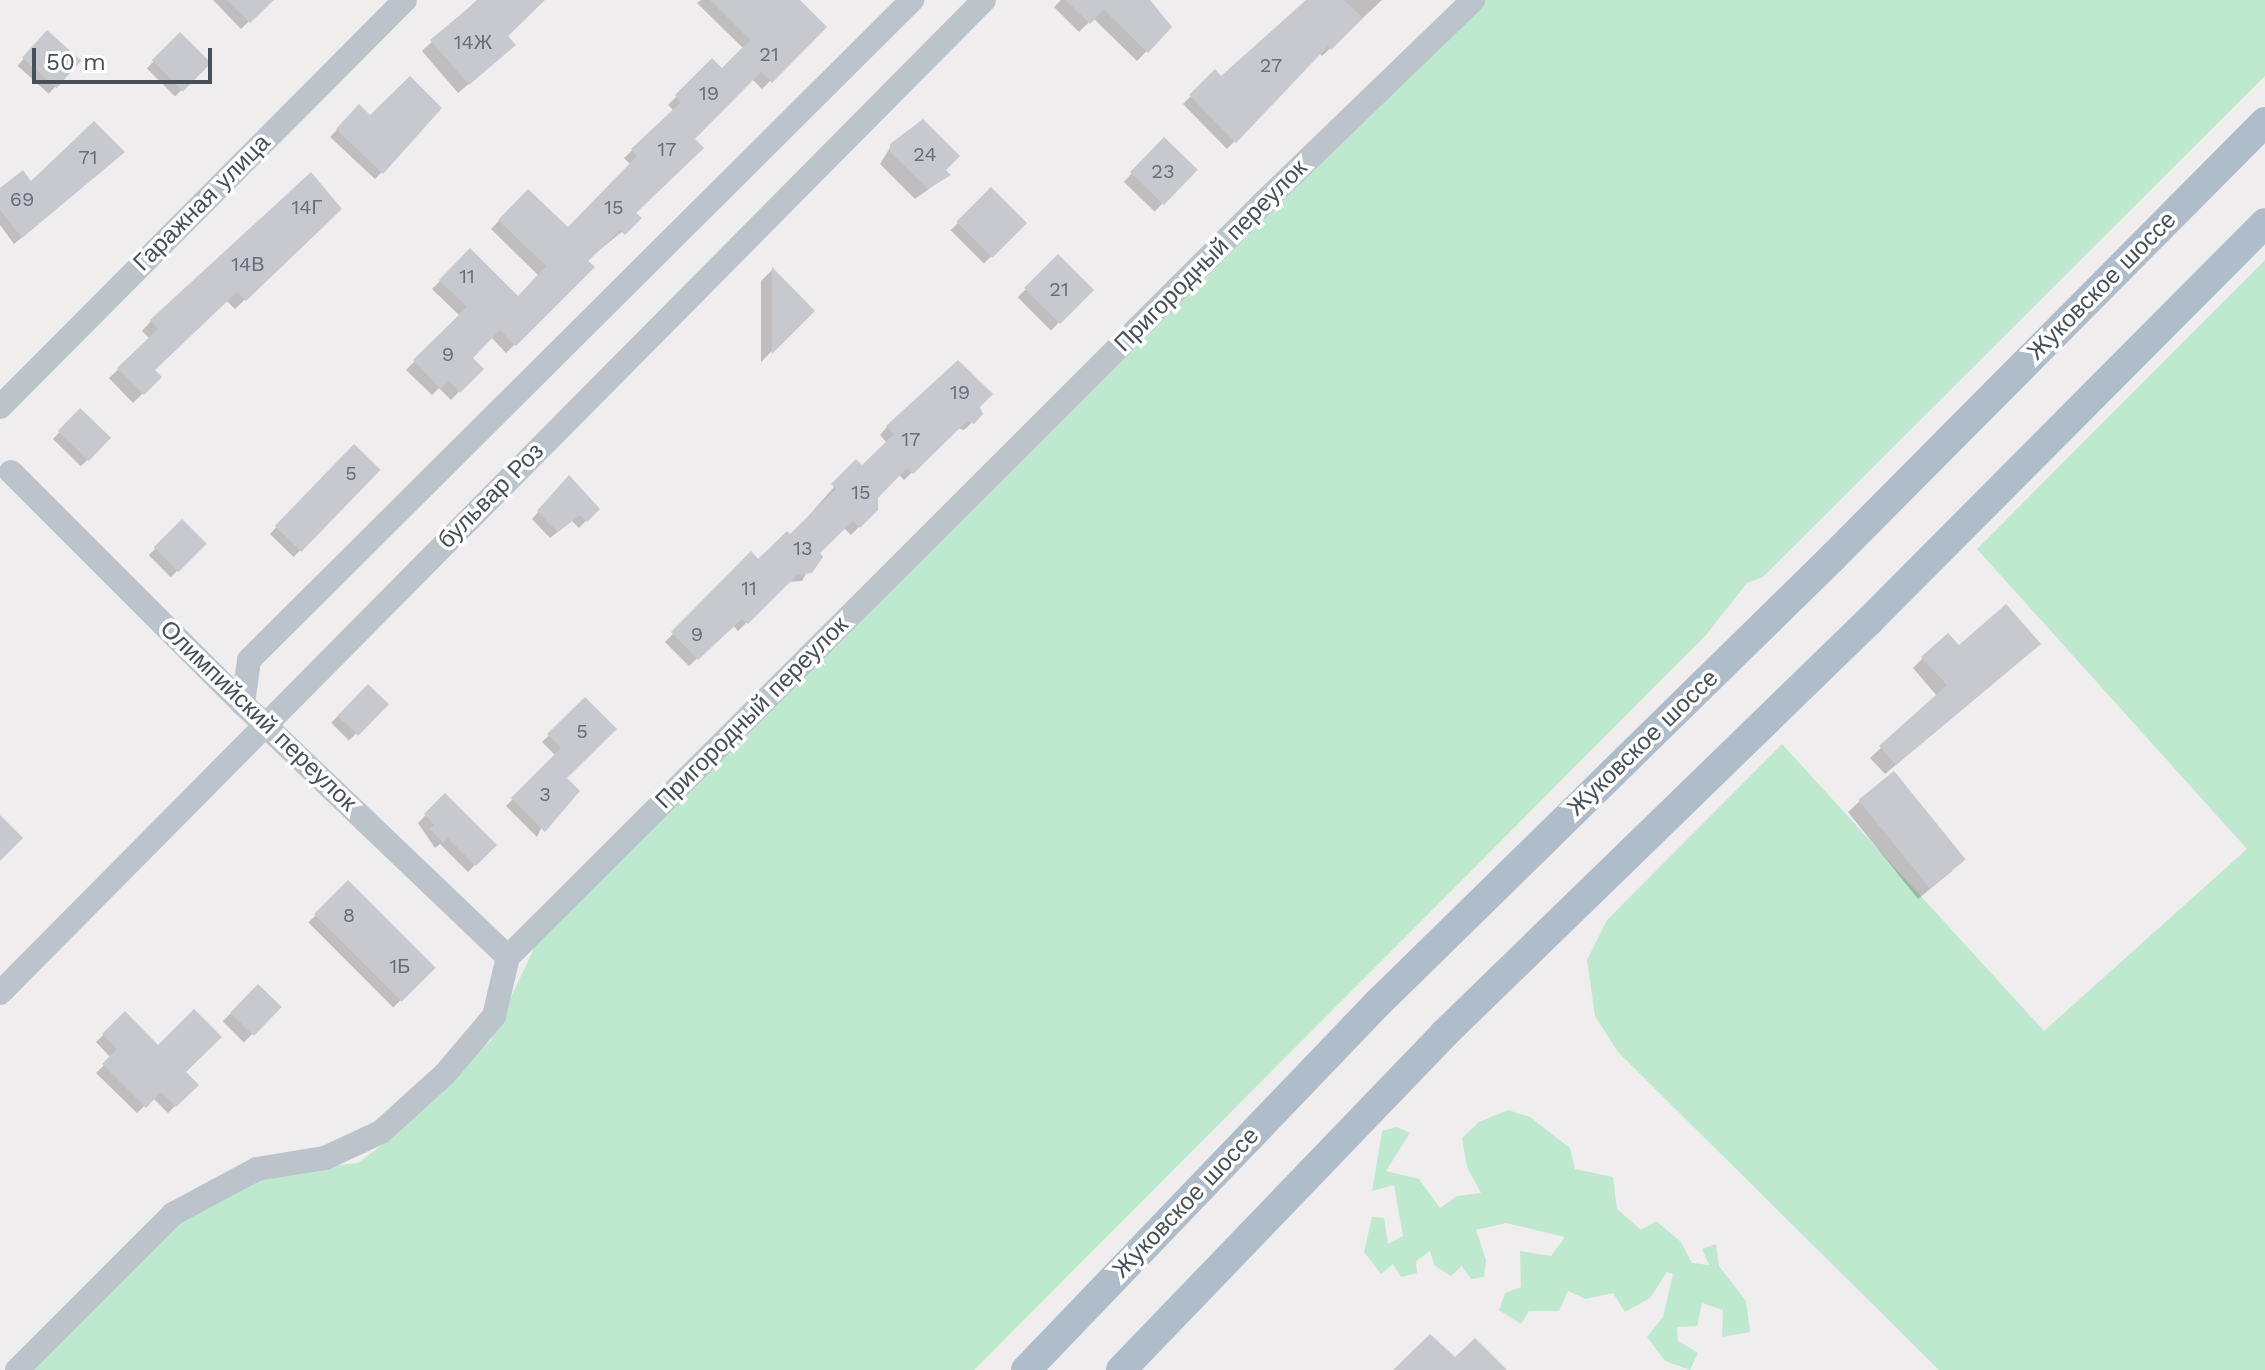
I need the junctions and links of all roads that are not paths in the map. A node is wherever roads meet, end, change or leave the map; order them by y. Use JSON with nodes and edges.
{"nodes":[{"id":1,"x":405,"y":0,"type":"edge"},
{"id":2,"x":912,"y":0,"type":"edge"},
{"id":3,"x":984,"y":0,"type":"edge"},
{"id":4,"x":1473,"y":0,"type":"edge"},
{"id":5,"x":2265,"y":122,"type":"edge"},
{"id":6,"x":2265,"y":223,"type":"edge"},
{"id":7,"x":0,"y":407,"type":"edge"},
{"id":8,"x":11,"y":472,"type":"dead end"},
{"id":9,"x":243,"y":704,"type":"junction"},
{"id":10,"x":268,"y":725,"type":"junction"},
{"id":11,"x":508,"y":957,"type":"junction"},
{"id":12,"x":0,"y":993,"type":"edge"},
{"id":13,"x":17,"y":1370,"type":"edge"},
{"id":14,"x":1026,"y":1370,"type":"edge"},
{"id":15,"x":1121,"y":1370,"type":"edge"}],
"edges":[{"from":1,"to":7,"type":"street","name":"Гаражная улица"},
{"from":2,"to":9,"type":"street"},
{"from":3,"to":10,"type":"street","name":"бульвар Роз"},
{"from":4,"to":11,"type":"street","name":"Пригородный переулок"},
{"from":5,"to":14,"type":"main road","name":"Жуковское шоссе"},
{"from":6,"to":15,"type":"main road"},
{"from":8,"to":9,"type":"street","name":"Олимпийский переулок"},
{"from":9,"to":10,"type":"street","name":"Олимпийский переулок"},
{"from":10,"to":11,"type":"street","name":"Олимпийский переулок"},
{"from":10,"to":12,"type":"street","name":"бульвар Роз"},
{"from":11,"to":13,"type":"street"}]}
